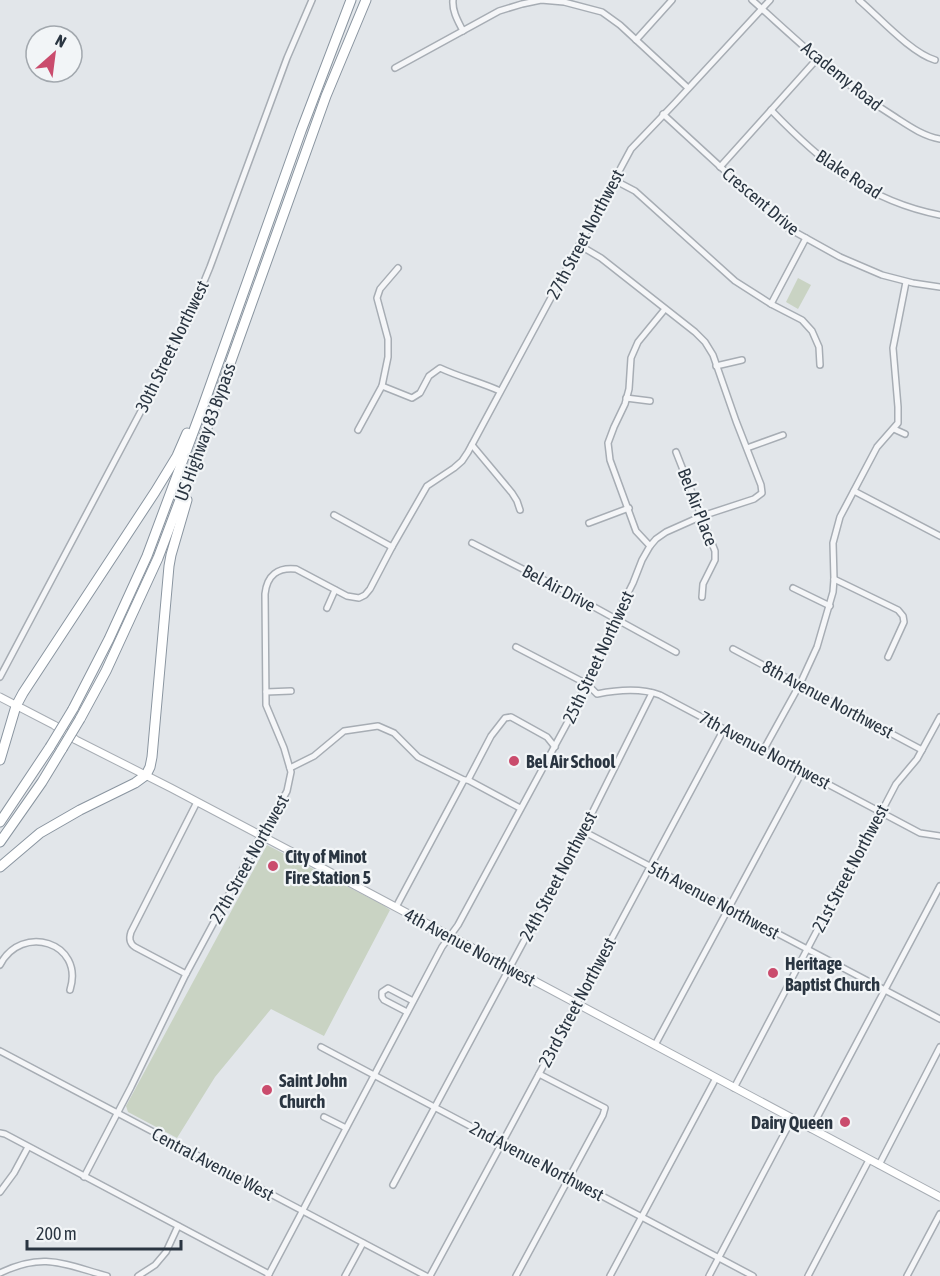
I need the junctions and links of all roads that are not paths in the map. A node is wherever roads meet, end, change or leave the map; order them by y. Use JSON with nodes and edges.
{"nodes":[{"id":1,"x":312,"y":0,"type":"edge"},
{"id":2,"x":351,"y":0,"type":"edge"},
{"id":3,"x":366,"y":0,"type":"edge"},
{"id":4,"x":453,"y":0,"type":"edge"},
{"id":5,"x":672,"y":0,"type":"edge"},
{"id":6,"x":752,"y":0,"type":"edge"},
{"id":7,"x":770,"y":0,"type":"edge"},
{"id":8,"x":859,"y":0,"type":"edge"},
{"id":9,"x":872,"y":0,"type":"edge"},
{"id":10,"x":582,"y":3,"type":"edge"},
{"id":11,"x":866,"y":6,"type":"junction"},
{"id":12,"x":762,"y":8,"type":"junction"},
{"id":13,"x":463,"y":31,"type":"junction"},
{"id":14,"x":636,"y":40,"type":"junction"},
{"id":15,"x":817,"y":59,"type":"junction"},
{"id":16,"x":935,"y":60,"type":"dead end"},
{"id":17,"x":395,"y":68,"type":"dead end"},
{"id":18,"x":688,"y":88,"type":"junction"},
{"id":19,"x":771,"y":110,"type":"junction"},
{"id":20,"x":663,"y":114,"type":"junction"},
{"id":21,"x":940,"y":139,"type":"edge"},
{"id":22,"x":720,"y":167,"type":"junction"},
{"id":23,"x":614,"y":180,"type":"junction"},
{"id":24,"x":940,"y":215,"type":"edge"},
{"id":25,"x":806,"y":238,"type":"junction"},
{"id":26,"x":579,"y":245,"type":"junction"},
{"id":27,"x":398,"y":268,"type":"dead end"},
{"id":28,"x":906,"y":282,"type":"junction"},
{"id":29,"x":940,"y":287,"type":"edge"},
{"id":30,"x":771,"y":304,"type":"junction"},
{"id":31,"x":665,"y":309,"type":"junction"},
{"id":32,"x":742,"y":360,"type":"dead end"},
{"id":33,"x":820,"y":365,"type":"dead end"},
{"id":34,"x":716,"y":366,"type":"junction"},
{"id":35,"x":382,"y":386,"type":"junction"},
{"id":36,"x":500,"y":391,"type":"junction"},
{"id":37,"x":207,"y":393,"type":"junction"},
{"id":38,"x":626,"y":398,"type":"junction"},
{"id":39,"x":650,"y":401,"type":"dead end"},
{"id":40,"x":213,"y":413,"type":"junction"},
{"id":41,"x":894,"y":429,"type":"junction"},
{"id":42,"x":358,"y":430,"type":"dead end"},
{"id":43,"x":905,"y":434,"type":"dead end"},
{"id":44,"x":783,"y":435,"type":"dead end"},
{"id":45,"x":472,"y":445,"type":"junction"},
{"id":46,"x":747,"y":448,"type":"junction"},
{"id":47,"x":676,"y":452,"type":"dead end"},
{"id":48,"x":854,"y":491,"type":"junction"},
{"id":49,"x":629,"y":508,"type":"junction"},
{"id":50,"x":520,"y":510,"type":"dead end"},
{"id":51,"x":334,"y":515,"type":"dead end"},
{"id":52,"x":702,"y":516,"type":"junction"},
{"id":53,"x":589,"y":524,"type":"dead end"},
{"id":54,"x":940,"y":536,"type":"edge"},
{"id":55,"x":472,"y":543,"type":"dead end"},
{"id":56,"x":650,"y":546,"type":"junction"},
{"id":57,"x":392,"y":547,"type":"junction"},
{"id":58,"x":834,"y":579,"type":"junction"},
{"id":59,"x":793,"y":588,"type":"dead end"},
{"id":60,"x":335,"y":590,"type":"junction"},
{"id":61,"x":702,"y":597,"type":"dead end"},
{"id":62,"x":830,"y":606,"type":"junction"},
{"id":63,"x":327,"y":608,"type":"dead end"},
{"id":64,"x":615,"y":619,"type":"junction"},
{"id":65,"x":516,"y":647,"type":"dead end"},
{"id":66,"x":733,"y":649,"type":"dead end"},
{"id":67,"x":676,"y":651,"type":"dead end"},
{"id":68,"x":888,"y":657,"type":"dead end"},
{"id":69,"x":0,"y":677,"type":"edge"},
{"id":70,"x":587,"y":684,"type":"junction"},
{"id":71,"x":800,"y":684,"type":"junction"},
{"id":72,"x":291,"y":691,"type":"dead end"},
{"id":73,"x":266,"y":692,"type":"junction"},
{"id":74,"x":652,"y":693,"type":"junction"},
{"id":75,"x":0,"y":697,"type":"edge"},
{"id":76,"x":16,"y":706,"type":"junction"},
{"id":77,"x":940,"y":717,"type":"edge"},
{"id":78,"x":724,"y":729,"type":"junction"},
{"id":79,"x":555,"y":747,"type":"junction"},
{"id":80,"x":764,"y":749,"type":"junction"},
{"id":81,"x":922,"y":750,"type":"junction"},
{"id":82,"x":0,"y":760,"type":"edge"},
{"id":83,"x":290,"y":768,"type":"junction"},
{"id":84,"x":802,"y":770,"type":"junction"},
{"id":85,"x":146,"y":776,"type":"junction"},
{"id":86,"x":466,"y":780,"type":"junction"},
{"id":87,"x":197,"y":802,"type":"junction"},
{"id":88,"x":520,"y":808,"type":"junction"},
{"id":89,"x":880,"y":811,"type":"junction"},
{"id":90,"x":0,"y":822,"type":"edge"},
{"id":91,"x":583,"y":831,"type":"junction"},
{"id":92,"x":261,"y":835,"type":"junction"},
{"id":93,"x":940,"y":836,"type":"edge"},
{"id":94,"x":0,"y":842,"type":"edge"},
{"id":95,"x":0,"y":867,"type":"edge"},
{"id":96,"x":650,"y":867,"type":"junction"},
{"id":97,"x":940,"y":886,"type":"edge"},
{"id":98,"x":396,"y":907,"type":"junction"},
{"id":99,"x":728,"y":908,"type":"junction"},
{"id":100,"x":450,"y":936,"type":"junction"},
{"id":101,"x":806,"y":949,"type":"junction"},
{"id":102,"x":0,"y":965,"type":"edge"},
{"id":103,"x":510,"y":968,"type":"junction"},
{"id":104,"x":186,"y":974,"type":"junction"},
{"id":105,"x":70,"y":990,"type":"dead end"},
{"id":106,"x":885,"y":990,"type":"junction"},
{"id":107,"x":413,"y":1001,"type":"junction"},
{"id":108,"x":577,"y":1003,"type":"junction"},
{"id":109,"x":407,"y":1012,"type":"junction"},
{"id":110,"x":940,"y":1019,"type":"edge"},
{"id":111,"x":655,"y":1045,"type":"junction"},
{"id":112,"x":321,"y":1047,"type":"dead end"},
{"id":113,"x":940,"y":1047,"type":"edge"},
{"id":114,"x":0,"y":1051,"type":"edge"},
{"id":115,"x":539,"y":1074,"type":"junction"},
{"id":116,"x":374,"y":1075,"type":"junction"},
{"id":117,"x":716,"y":1078,"type":"junction"},
{"id":118,"x":734,"y":1088,"type":"junction"},
{"id":119,"x":435,"y":1108,"type":"junction"},
{"id":120,"x":118,"y":1113,"type":"junction"},
{"id":121,"x":324,"y":1117,"type":"dead end"},
{"id":122,"x":792,"y":1119,"type":"junction"},
{"id":123,"x":346,"y":1128,"type":"junction"},
{"id":124,"x":811,"y":1129,"type":"junction"},
{"id":125,"x":0,"y":1133,"type":"edge"},
{"id":126,"x":502,"y":1143,"type":"junction"},
{"id":127,"x":27,"y":1148,"type":"junction"},
{"id":128,"x":869,"y":1161,"type":"junction"},
{"id":129,"x":879,"y":1165,"type":"junction"},
{"id":130,"x":84,"y":1177,"type":"junction"},
{"id":131,"x":569,"y":1178,"type":"junction"},
{"id":132,"x":393,"y":1185,"type":"dead end"},
{"id":133,"x":0,"y":1192,"type":"edge"},
{"id":134,"x":940,"y":1197,"type":"edge"},
{"id":135,"x":302,"y":1211,"type":"junction"},
{"id":136,"x":940,"y":1214,"type":"edge"},
{"id":137,"x":642,"y":1216,"type":"junction"},
{"id":138,"x":178,"y":1226,"type":"junction"},
{"id":139,"x":363,"y":1243,"type":"junction"},
{"id":140,"x":718,"y":1257,"type":"junction"},
{"id":141,"x":0,"y":1273,"type":"edge"},
{"id":142,"x":268,"y":1275,"type":"edge"},
{"id":143,"x":106,"y":1276,"type":"edge"},
{"id":144,"x":138,"y":1276,"type":"edge"},
{"id":145,"x":345,"y":1276,"type":"edge"},
{"id":146,"x":428,"y":1276,"type":"edge"},
{"id":147,"x":516,"y":1276,"type":"edge"},
{"id":148,"x":610,"y":1276,"type":"edge"},
{"id":149,"x":709,"y":1276,"type":"edge"},
{"id":150,"x":753,"y":1276,"type":"edge"},
{"id":151,"x":808,"y":1276,"type":"edge"},
{"id":152,"x":907,"y":1276,"type":"edge"}],
"edges":[{"from":1,"to":69,"type":"street","name":"30th Street Northwest"},
{"from":2,"to":37,"type":"highway","name":"US Highway 83 Bypass"},
{"from":3,"to":40,"type":"highway","name":"US Highway 83 Bypass"},
{"from":4,"to":13,"type":"street"},
{"from":5,"to":14,"type":"street"},
{"from":6,"to":12,"type":"street","name":"Academy Road"},
{"from":7,"to":12,"type":"street","name":"27th Street Northwest"},
{"from":8,"to":11,"type":"street"},
{"from":9,"to":11,"type":"street"},
{"from":10,"to":13,"type":"street"},
{"from":10,"to":14,"type":"street"},
{"from":11,"to":16,"type":"street"},
{"from":12,"to":15,"type":"street","name":"Academy Road"},
{"from":12,"to":18,"type":"street","name":"27th Street Northwest"},
{"from":13,"to":17,"type":"street"},
{"from":14,"to":18,"type":"street"},
{"from":15,"to":19,"type":"street"},
{"from":15,"to":21,"type":"street","name":"Academy Road"},
{"from":18,"to":20,"type":"street","name":"27th Street Northwest"},
{"from":19,"to":22,"type":"street"},
{"from":19,"to":24,"type":"street","name":"Blake Road"},
{"from":20,"to":22,"type":"street","name":"Crescent Drive"},
{"from":20,"to":23,"type":"street","name":"27th Street Northwest"},
{"from":22,"to":25,"type":"street","name":"Crescent Drive"},
{"from":23,"to":26,"type":"street","name":"27th Street Northwest"},
{"from":23,"to":30,"type":"street"},
{"from":25,"to":28,"type":"street","name":"Crescent Drive"},
{"from":25,"to":30,"type":"street"},
{"from":26,"to":31,"type":"street"},
{"from":26,"to":36,"type":"street","name":"27th Street Northwest"},
{"from":27,"to":35,"type":"street"},
{"from":28,"to":29,"type":"street","name":"Crescent Drive"},
{"from":28,"to":41,"type":"street"},
{"from":30,"to":33,"type":"street"},
{"from":31,"to":34,"type":"street"},
{"from":31,"to":38,"type":"street"},
{"from":32,"to":34,"type":"street"},
{"from":34,"to":46,"type":"street"},
{"from":35,"to":36,"type":"street"},
{"from":35,"to":42,"type":"street"},
{"from":36,"to":45,"type":"street","name":"27th Street Northwest"},
{"from":37,"to":76,"type":"highway"},
{"from":37,"to":90,"type":"highway","name":"US Highway 83 Bypass","bridge":true},
{"from":38,"to":39,"type":"street"},
{"from":38,"to":49,"type":"street"},
{"from":40,"to":85,"type":"highway"},
{"from":40,"to":94,"type":"highway","name":"US Highway 83 Bypass","bridge":true},
{"from":41,"to":43,"type":"street"},
{"from":41,"to":48,"type":"street"},
{"from":44,"to":46,"type":"street"},
{"from":45,"to":50,"type":"street"},
{"from":45,"to":57,"type":"street","name":"27th Street Northwest"},
{"from":46,"to":52,"type":"street","name":"25th Street Northwest"},
{"from":47,"to":52,"type":"street","name":"Bel Air Place"},
{"from":48,"to":54,"type":"street"},
{"from":48,"to":58,"type":"street"},
{"from":49,"to":53,"type":"street"},
{"from":49,"to":56,"type":"street"},
{"from":51,"to":57,"type":"street"},
{"from":52,"to":56,"type":"street","name":"25th Street Northwest"},
{"from":52,"to":61,"type":"street","name":"Bel Air Place"},
{"from":55,"to":64,"type":"street","name":"Bel Air Drive"},
{"from":56,"to":64,"type":"street","name":"25th Street Northwest"},
{"from":57,"to":60,"type":"street"},
{"from":58,"to":62,"type":"street"},
{"from":58,"to":68,"type":"street"},
{"from":59,"to":62,"type":"street"},
{"from":60,"to":63,"type":"street"},
{"from":60,"to":73,"type":"street"},
{"from":62,"to":71,"type":"street"},
{"from":64,"to":67,"type":"street","name":"Bel Air Drive"},
{"from":64,"to":70,"type":"street","name":"25th Street Northwest"},
{"from":65,"to":70,"type":"street","name":"7th Avenue Northwest"},
{"from":66,"to":71,"type":"street","name":"8th Avenue Northwest"},
{"from":70,"to":74,"type":"street","name":"7th Avenue Northwest"},
{"from":70,"to":79,"type":"street","name":"25th Street Northwest"},
{"from":71,"to":80,"type":"street"},
{"from":71,"to":81,"type":"street","name":"8th Avenue Northwest"},
{"from":72,"to":73,"type":"street"},
{"from":73,"to":83,"type":"street"},
{"from":74,"to":78,"type":"street","name":"7th Avenue Northwest"},
{"from":74,"to":91,"type":"street","name":"24th Street Northwest"},
{"from":75,"to":76,"type":"main road","name":"4th Avenue Northwest"},
{"from":76,"to":82,"type":"highway"},
{"from":76,"to":85,"type":"main road","name":"4th Avenue Northwest"},
{"from":77,"to":81,"type":"street","name":"21st Street Northwest"},
{"from":78,"to":80,"type":"street","name":"7th Avenue Northwest"},
{"from":78,"to":96,"type":"street","name":"23rd Street Northwest"},
{"from":79,"to":86,"type":"street"},
{"from":79,"to":88,"type":"street","name":"25th Street Northwest"},
{"from":80,"to":84,"type":"street","name":"7th Avenue Northwest"},
{"from":81,"to":89,"type":"street","name":"21st Street Northwest"},
{"from":83,"to":86,"type":"street"},
{"from":83,"to":92,"type":"street","name":"27th Street Northwest"},
{"from":84,"to":89,"type":"street","name":"7th Avenue Northwest"},
{"from":84,"to":99,"type":"street"},
{"from":85,"to":87,"type":"main road","name":"4th Avenue Northwest"},
{"from":85,"to":95,"type":"highway"},
{"from":86,"to":88,"type":"street"},
{"from":86,"to":98,"type":"street"},
{"from":87,"to":92,"type":"main road","name":"4th Avenue Northwest"},
{"from":87,"to":104,"type":"street"},
{"from":88,"to":100,"type":"street","name":"25th Street Northwest"},
{"from":89,"to":93,"type":"street","name":"7th Avenue Northwest"},
{"from":89,"to":101,"type":"street","name":"21st Street Northwest"},
{"from":91,"to":96,"type":"street","name":"5th Avenue Northwest"},
{"from":91,"to":103,"type":"street","name":"24th Street Northwest"},
{"from":92,"to":98,"type":"main road","name":"4th Avenue Northwest"},
{"from":92,"to":104,"type":"street","name":"27th Street Northwest"},
{"from":96,"to":99,"type":"street","name":"5th Avenue Northwest"},
{"from":96,"to":108,"type":"street","name":"23rd Street Northwest"},
{"from":97,"to":106,"type":"street"},
{"from":98,"to":100,"type":"main road","name":"4th Avenue Northwest"},
{"from":99,"to":101,"type":"street","name":"5th Avenue Northwest"},
{"from":99,"to":111,"type":"street"},
{"from":100,"to":103,"type":"main road","name":"4th Avenue Northwest"},
{"from":100,"to":107,"type":"street","name":"25th Street Northwest"},
{"from":101,"to":106,"type":"street","name":"5th Avenue Northwest"},
{"from":101,"to":118,"type":"street","name":"21st Street Northwest"},
{"from":102,"to":105,"type":"street"},
{"from":103,"to":108,"type":"main road","name":"4th Avenue Northwest"},
{"from":103,"to":119,"type":"street","name":"24th Street Northwest"},
{"from":104,"to":120,"type":"street","name":"27th Street Northwest"},
{"from":106,"to":110,"type":"street","name":"5th Avenue Northwest"},
{"from":106,"to":124,"type":"street"},
{"from":107,"to":109,"type":"street","name":"25th Street Northwest"},
{"from":107,"to":109,"type":"street"},
{"from":108,"to":111,"type":"main road","name":"4th Avenue Northwest"},
{"from":108,"to":115,"type":"street","name":"23rd Street Northwest"},
{"from":109,"to":116,"type":"street","name":"25th Street Northwest"},
{"from":111,"to":117,"type":"main road","name":"4th Avenue Northwest"},
{"from":112,"to":116,"type":"street","name":"2nd Avenue Northwest"},
{"from":113,"to":129,"type":"street"},
{"from":114,"to":120,"type":"street","name":"Central Avenue West"},
{"from":115,"to":126,"type":"street","name":"23rd Street Northwest"},
{"from":115,"to":131,"type":"street"},
{"from":116,"to":119,"type":"street","name":"2nd Avenue Northwest"},
{"from":116,"to":123,"type":"street","name":"25th Street Northwest"},
{"from":117,"to":118,"type":"main road","name":"4th Avenue Northwest"},
{"from":117,"to":137,"type":"street"},
{"from":118,"to":122,"type":"main road","name":"4th Avenue Northwest"},
{"from":119,"to":126,"type":"street","name":"2nd Avenue Northwest"},
{"from":119,"to":132,"type":"street","name":"24th Street Northwest"},
{"from":120,"to":130,"type":"street","name":"27th Street Northwest"},
{"from":120,"to":135,"type":"street","name":"Central Avenue West"},
{"from":121,"to":123,"type":"street"},
{"from":122,"to":124,"type":"main road","name":"4th Avenue Northwest"},
{"from":122,"to":140,"type":"street"},
{"from":123,"to":135,"type":"street","name":"25th Street Northwest"},
{"from":124,"to":128,"type":"main road","name":"4th Avenue Northwest"},
{"from":125,"to":127,"type":"street"},
{"from":126,"to":131,"type":"street","name":"2nd Avenue Northwest"},
{"from":126,"to":146,"type":"street","name":"23rd Street Northwest"},
{"from":127,"to":130,"type":"street"},
{"from":127,"to":133,"type":"street"},
{"from":128,"to":129,"type":"main road","name":"4th Avenue Northwest"},
{"from":128,"to":151,"type":"street"},
{"from":129,"to":134,"type":"main road","name":"4th Avenue Northwest"},
{"from":130,"to":138,"type":"street"},
{"from":131,"to":137,"type":"street","name":"2nd Avenue Northwest"},
{"from":131,"to":147,"type":"street"},
{"from":135,"to":139,"type":"street","name":"Central Avenue West"},
{"from":135,"to":142,"type":"street","name":"25th Street Northwest"},
{"from":136,"to":152,"type":"street"},
{"from":137,"to":140,"type":"street","name":"2nd Avenue Northwest"},
{"from":137,"to":148,"type":"street"},
{"from":138,"to":142,"type":"street"},
{"from":138,"to":144,"type":"street"},
{"from":139,"to":145,"type":"street"},
{"from":139,"to":146,"type":"street","name":"Central Avenue West"},
{"from":140,"to":149,"type":"street"},
{"from":140,"to":150,"type":"street","name":"2nd Avenue Northwest"},
{"from":141,"to":143,"type":"street"}]}
